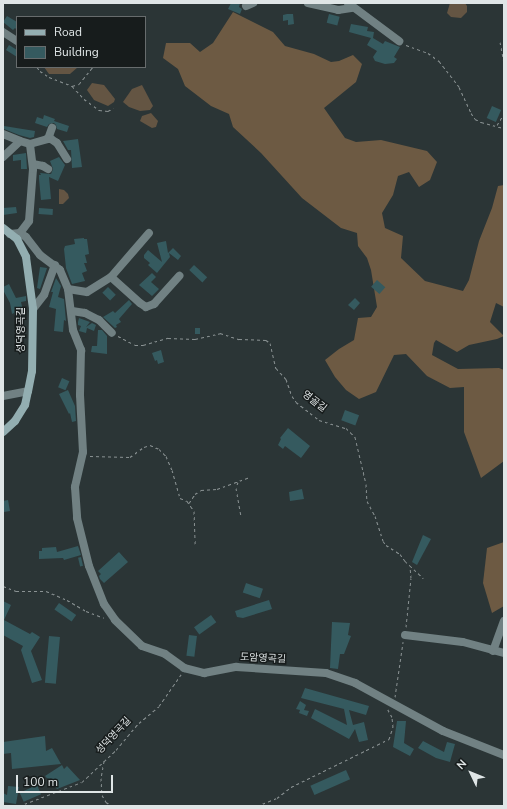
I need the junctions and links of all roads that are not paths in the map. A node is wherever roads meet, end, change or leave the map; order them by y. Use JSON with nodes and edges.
{"nodes":[{"id":1,"x":308,"y":3,"type":"edge"},
{"id":2,"x":350,"y":6,"type":"edge"},
{"id":3,"x":3,"y":32,"type":"edge"},
{"id":4,"x":16,"y":40,"type":"edge"},
{"id":5,"x":399,"y":41,"type":"road end"},
{"id":6,"x":52,"y":128,"type":"dead end"},
{"id":7,"x":3,"y":134,"type":"edge"},
{"id":8,"x":48,"y":139,"type":"junction"},
{"id":9,"x":20,"y":141,"type":"junction"},
{"id":10,"x":30,"y":144,"type":"junction"},
{"id":11,"x":3,"y":157,"type":"edge"},
{"id":12,"x":67,"y":159,"type":"dead end"},
{"id":13,"x":32,"y":164,"type":"junction"},
{"id":14,"x":48,"y":169,"type":"dead end"},
{"id":15,"x":3,"y":228,"type":"edge"},
{"id":16,"x":20,"y":233,"type":"junction"},
{"id":17,"x":149,"y":233,"type":"dead end"},
{"id":18,"x":10,"y":234,"type":"junction"},
{"id":19,"x":55,"y":265,"type":"junction"},
{"id":20,"x":179,"y":276,"type":"dead end"},
{"id":21,"x":112,"y":277,"type":"junction"},
{"id":22,"x":68,"y":289,"type":"junction"},
{"id":23,"x":33,"y":309,"type":"junction"},
{"id":24,"x":72,"y":311,"type":"junction"},
{"id":25,"x":112,"y":333,"type":"road end"},
{"id":26,"x":28,"y":391,"type":"junction"},
{"id":27,"x":3,"y":396,"type":"edge"},
{"id":28,"x":3,"y":432,"type":"edge"},
{"id":29,"x":504,"y":621,"type":"edge"},
{"id":30,"x":405,"y":635,"type":"dead end"},
{"id":31,"x":493,"y":651,"type":"junction"},
{"id":32,"x":504,"y":653,"type":"edge"},
{"id":33,"x":504,"y":755,"type":"edge"}],
"edges":[{"from":1,"to":2,"type":"street"},
{"from":2,"to":5,"type":"street"},
{"from":3,"to":4,"type":"street"},
{"from":6,"to":8,"type":"street"},
{"from":7,"to":9,"type":"street"},
{"from":8,"to":10,"type":"street"},
{"from":8,"to":12,"type":"street"},
{"from":9,"to":10,"type":"street"},
{"from":9,"to":11,"type":"street"},
{"from":10,"to":13,"type":"street"},
{"from":13,"to":14,"type":"street"},
{"from":13,"to":16,"type":"street"},
{"from":15,"to":18,"type":"main road","name":"성덕영곡길"},
{"from":16,"to":18,"type":"street"},
{"from":16,"to":19,"type":"street"},
{"from":17,"to":21,"type":"street"},
{"from":18,"to":23,"type":"main road","name":"성덕영곡길"},
{"from":19,"to":22,"type":"street"},
{"from":19,"to":23,"type":"street"},
{"from":20,"to":21,"type":"street"},
{"from":21,"to":22,"type":"street"},
{"from":22,"to":24,"type":"street"},
{"from":23,"to":26,"type":"main road","name":"성덕영곡길"},
{"from":24,"to":25,"type":"street"},
{"from":24,"to":33,"type":"street","name":"도암영곡길"},
{"from":26,"to":27,"type":"street"},
{"from":26,"to":28,"type":"main road","name":"성덕영곡길"},
{"from":29,"to":31,"type":"street"},
{"from":30,"to":31,"type":"street"},
{"from":31,"to":32,"type":"street"}]}
